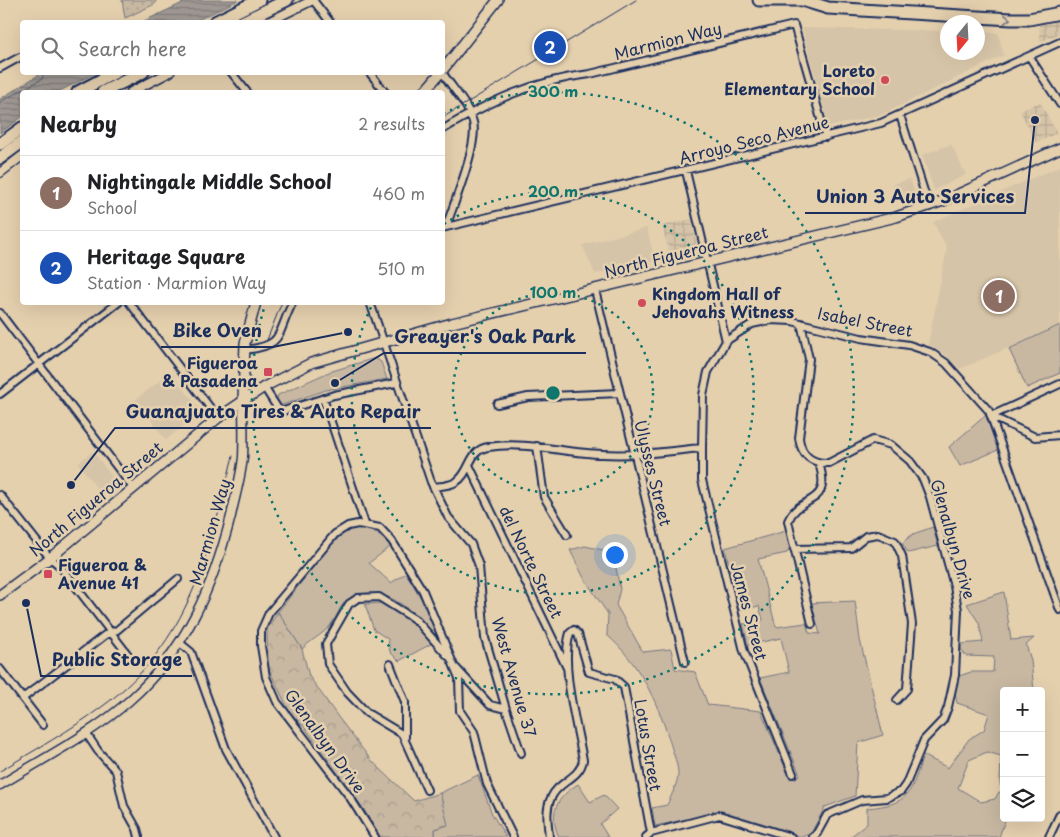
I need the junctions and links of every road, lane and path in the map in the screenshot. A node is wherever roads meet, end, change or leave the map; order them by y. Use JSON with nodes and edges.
{"nodes":[{"id":1,"x":259,"y":0,"type":"edge"},
{"id":2,"x":287,"y":0,"type":"edge"},
{"id":3,"x":313,"y":0,"type":"edge"},
{"id":4,"x":498,"y":0,"type":"edge"},
{"id":5,"x":759,"y":0,"type":"edge"},
{"id":6,"x":802,"y":0,"type":"edge"},
{"id":7,"x":818,"y":0,"type":"edge"},
{"id":8,"x":1060,"y":13,"type":"edge"},
{"id":9,"x":219,"y":20,"type":"edge"},
{"id":10,"x":246,"y":20,"type":"edge"},
{"id":11,"x":272,"y":20,"type":"edge"},
{"id":12,"x":328,"y":20,"type":"edge"},
{"id":13,"x":1060,"y":42,"type":"edge"},
{"id":14,"x":1029,"y":56,"type":"junction"},
{"id":15,"x":20,"y":57,"type":"dead end"},
{"id":16,"x":0,"y":68,"type":"edge"},
{"id":17,"x":445,"y":68,"type":"edge"},
{"id":18,"x":110,"y":75,"type":"edge"},
{"id":19,"x":137,"y":75,"type":"edge"},
{"id":20,"x":164,"y":75,"type":"edge"},
{"id":21,"x":233,"y":75,"type":"edge"},
{"id":22,"x":371,"y":75,"type":"edge"},
{"id":23,"x":439,"y":75,"type":"edge"},
{"id":24,"x":444,"y":75,"type":"edge"},
{"id":25,"x":82,"y":90,"type":"edge"},
{"id":26,"x":107,"y":90,"type":"edge"},
{"id":27,"x":135,"y":90,"type":"edge"},
{"id":28,"x":245,"y":90,"type":"edge"},
{"id":29,"x":383,"y":90,"type":"edge"},
{"id":30,"x":426,"y":90,"type":"edge"},
{"id":31,"x":1060,"y":104,"type":"edge"},
{"id":32,"x":469,"y":114,"type":"junction"},
{"id":33,"x":900,"y":116,"type":"junction"},
{"id":34,"x":445,"y":128,"type":"edge"},
{"id":35,"x":20,"y":129,"type":"edge"},
{"id":36,"x":826,"y":137,"type":"junction"},
{"id":37,"x":20,"y":143,"type":"edge"},
{"id":38,"x":0,"y":144,"type":"edge"},
{"id":39,"x":1060,"y":148,"type":"edge"},
{"id":40,"x":0,"y":158,"type":"edge"},
{"id":41,"x":20,"y":162,"type":"edge"},
{"id":42,"x":686,"y":171,"type":"junction"},
{"id":43,"x":0,"y":172,"type":"edge"},
{"id":44,"x":928,"y":207,"type":"junction"},
{"id":45,"x":445,"y":224,"type":"edge"},
{"id":46,"x":445,"y":227,"type":"edge"},
{"id":47,"x":707,"y":263,"type":"junction"},
{"id":48,"x":595,"y":290,"type":"junction"},
{"id":49,"x":115,"y":305,"type":"edge"},
{"id":50,"x":131,"y":305,"type":"edge"},
{"id":51,"x":255,"y":305,"type":"edge"},
{"id":52,"x":292,"y":305,"type":"edge"},
{"id":53,"x":371,"y":305,"type":"edge"},
{"id":54,"x":0,"y":313,"type":"edge"},
{"id":55,"x":801,"y":323,"type":"junction"},
{"id":56,"x":383,"y":342,"type":"junction"},
{"id":57,"x":726,"y":342,"type":"junction"},
{"id":58,"x":245,"y":350,"type":"junction"},
{"id":59,"x":39,"y":364,"type":"junction"},
{"id":60,"x":396,"y":383,"type":"junction"},
{"id":61,"x":1060,"y":384,"type":"edge"},
{"id":62,"x":264,"y":387,"type":"junction"},
{"id":63,"x":619,"y":392,"type":"junction"},
{"id":64,"x":0,"y":394,"type":"edge"},
{"id":65,"x":323,"y":398,"type":"junction"},
{"id":66,"x":243,"y":400,"type":"junction"},
{"id":67,"x":497,"y":404,"type":"dead end"},
{"id":68,"x":991,"y":416,"type":"junction"},
{"id":69,"x":218,"y":418,"type":"junction"},
{"id":70,"x":1060,"y":435,"type":"edge"},
{"id":71,"x":537,"y":446,"type":"junction"},
{"id":72,"x":702,"y":448,"type":"junction"},
{"id":73,"x":634,"y":454,"type":"junction"},
{"id":74,"x":819,"y":463,"type":"junction"},
{"id":75,"x":469,"y":465,"type":"junction"},
{"id":76,"x":433,"y":487,"type":"junction"},
{"id":77,"x":133,"y":488,"type":"junction"},
{"id":78,"x":0,"y":495,"type":"edge"},
{"id":79,"x":365,"y":524,"type":"junction"},
{"id":80,"x":567,"y":535,"type":"dead end"},
{"id":81,"x":794,"y":549,"type":"junction"},
{"id":82,"x":50,"y":558,"type":"junction"},
{"id":83,"x":178,"y":579,"type":"dead end"},
{"id":84,"x":0,"y":595,"type":"edge"},
{"id":85,"x":1060,"y":610,"type":"edge"},
{"id":86,"x":812,"y":624,"type":"dead end"},
{"id":87,"x":111,"y":632,"type":"junction"},
{"id":88,"x":180,"y":643,"type":"junction"},
{"id":89,"x":129,"y":656,"type":"dead end"},
{"id":90,"x":685,"y":662,"type":"dead end"},
{"id":91,"x":390,"y":664,"type":"dead end"},
{"id":92,"x":453,"y":665,"type":"junction"},
{"id":93,"x":0,"y":669,"type":"edge"},
{"id":94,"x":569,"y":671,"type":"junction"},
{"id":95,"x":23,"y":698,"type":"junction"},
{"id":96,"x":897,"y":700,"type":"dead end"},
{"id":97,"x":506,"y":709,"type":"junction"},
{"id":98,"x":43,"y":725,"type":"dead end"},
{"id":99,"x":86,"y":733,"type":"junction"},
{"id":100,"x":406,"y":740,"type":"junction"},
{"id":101,"x":521,"y":753,"type":"dead end"},
{"id":102,"x":793,"y":774,"type":"dead end"},
{"id":103,"x":0,"y":784,"type":"edge"},
{"id":104,"x":427,"y":790,"type":"dead end"},
{"id":105,"x":1060,"y":814,"type":"edge"},
{"id":106,"x":648,"y":835,"type":"edge"},
{"id":107,"x":139,"y":837,"type":"edge"},
{"id":108,"x":274,"y":837,"type":"edge"},
{"id":109,"x":375,"y":837,"type":"edge"},
{"id":110,"x":513,"y":837,"type":"edge"},
{"id":111,"x":549,"y":837,"type":"edge"},
{"id":112,"x":791,"y":837,"type":"edge"},
{"id":113,"x":813,"y":837,"type":"edge"},
{"id":114,"x":1049,"y":837,"type":"edge"}],
"edges":[{"from":1,"to":9,"type":"highway"},
{"from":2,"to":10,"type":"highway"},
{"from":3,"to":11,"type":"street"},
{"from":3,"to":12,"type":"street"},
{"from":4,"to":17,"type":"main road"},
{"from":5,"to":6,"type":"highway"},
{"from":6,"to":7,"type":"highway"},
{"from":6,"to":8,"type":"highway","one_way":true},
{"from":13,"to":14,"type":"street","name":"Arroyo Seco Avenue"},
{"from":14,"to":31,"type":"street"},
{"from":14,"to":33,"type":"street","name":"Arroyo Seco Avenue"},
{"from":15,"to":16,"type":"street"},
{"from":18,"to":25,"type":"highway"},
{"from":19,"to":26,"type":"highway"},
{"from":20,"to":27,"type":"street"},
{"from":21,"to":28,"type":"street"},
{"from":22,"to":29,"type":"street"},
{"from":23,"to":30,"type":"main road"},
{"from":24,"to":32,"type":"street"},
{"from":32,"to":34,"type":"street","name":"Marmion Way"},
{"from":32,"to":36,"type":"street","name":"Marmion Way"},
{"from":32,"to":45,"type":"street"},
{"from":33,"to":36,"type":"street","name":"Arroyo Seco Avenue"},
{"from":33,"to":44,"type":"street"},
{"from":35,"to":38,"type":"highway"},
{"from":36,"to":42,"type":"street","name":"Arroyo Seco Avenue"},
{"from":37,"to":40,"type":"highway"},
{"from":39,"to":44,"type":"main road","name":"North Figueroa Street"},
{"from":41,"to":43,"type":"street"},
{"from":42,"to":46,"type":"street","name":"Arroyo Seco Avenue"},
{"from":42,"to":47,"type":"street"},
{"from":44,"to":47,"type":"main road","name":"North Figueroa Street"},
{"from":47,"to":48,"type":"main road","name":"North Figueroa Street"},
{"from":47,"to":57,"type":"street"},
{"from":48,"to":56,"type":"main road","name":"North Figueroa Street"},
{"from":48,"to":63,"type":"street","name":"Ulysses Street"},
{"from":49,"to":59,"type":"street"},
{"from":50,"to":69,"type":"street"},
{"from":51,"to":58,"type":"main road"},
{"from":52,"to":58,"type":"street"},
{"from":53,"to":56,"type":"street","name":"West Avenue 37"},
{"from":54,"to":59,"type":"street"},
{"from":55,"to":57,"type":"street","name":"Isabel Street"},
{"from":55,"to":68,"type":"street","name":"Isabel Street"},
{"from":55,"to":74,"type":"street"},
{"from":56,"to":60,"type":"street","name":"West Avenue 37"},
{"from":56,"to":62,"type":"main road","name":"North Figueroa Street"},
{"from":57,"to":72,"type":"street","name":"Isabel Street"},
{"from":58,"to":66,"type":"main road"},
{"from":59,"to":64,"type":"street"},
{"from":59,"to":77,"type":"street"},
{"from":60,"to":65,"type":"street"},
{"from":60,"to":76,"type":"street","name":"West Avenue 37"},
{"from":61,"to":68,"type":"street"},
{"from":62,"to":65,"type":"street"},
{"from":62,"to":66,"type":"main road","name":"North Figueroa Street"},
{"from":63,"to":67,"type":"street"},
{"from":63,"to":73,"type":"street","name":"Ulysses Street"},
{"from":65,"to":79,"type":"street"},
{"from":66,"to":69,"type":"main road","name":"North Figueroa Street"},
{"from":66,"to":88,"type":"street","name":"Marmion Way"},
{"from":68,"to":70,"type":"street"},
{"from":68,"to":85,"type":"street","name":"Isabel Street"},
{"from":69,"to":77,"type":"main road","name":"North Figueroa Street"},
{"from":71,"to":73,"type":"street"},
{"from":71,"to":75,"type":"street"},
{"from":71,"to":80,"type":"street"},
{"from":72,"to":73,"type":"street"},
{"from":72,"to":102,"type":"street","name":"James Street"},
{"from":73,"to":90,"type":"street","name":"Ulysses Street"},
{"from":74,"to":81,"type":"street"},
{"from":74,"to":113,"type":"street","name":"Glenalbyn Drive"},
{"from":75,"to":76,"type":"street"},
{"from":75,"to":94,"type":"street","name":"del Norte Street"},
{"from":76,"to":97,"type":"street","name":"West Avenue 37"},
{"from":77,"to":82,"type":"main road","name":"North Figueroa Street"},
{"from":78,"to":82,"type":"street"},
{"from":79,"to":92,"type":"street"},
{"from":79,"to":109,"type":"street","name":"Glenalbyn Drive"},
{"from":81,"to":86,"type":"street"},
{"from":81,"to":96,"type":"street"},
{"from":82,"to":84,"type":"main road","name":"North Figueroa Street"},
{"from":82,"to":87,"type":"street"},
{"from":83,"to":87,"type":"street"},
{"from":87,"to":89,"type":"street"},
{"from":87,"to":95,"type":"street"},
{"from":88,"to":99,"type":"street","name":"Marmion Way"},
{"from":88,"to":108,"type":"street"},
{"from":91,"to":100,"type":"street"},
{"from":92,"to":97,"type":"street"},
{"from":92,"to":100,"type":"street"},
{"from":92,"to":110,"type":"street"},
{"from":93,"to":95,"type":"street"},
{"from":94,"to":106,"type":"street","name":"Lotus Street"},
{"from":94,"to":111,"type":"street"},
{"from":95,"to":98,"type":"street"},
{"from":97,"to":101,"type":"street","name":"West Avenue 37"},
{"from":99,"to":103,"type":"street","name":"Marmion Way"},
{"from":99,"to":107,"type":"street"},
{"from":100,"to":104,"type":"street"},
{"from":105,"to":114,"type":"street"},
{"from":106,"to":112,"type":"street"}]}
